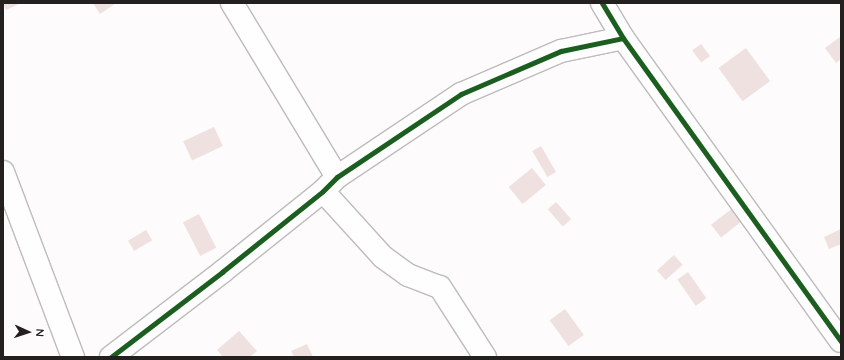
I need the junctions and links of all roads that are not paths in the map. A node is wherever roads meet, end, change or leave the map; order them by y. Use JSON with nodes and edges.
{"nodes":[{"id":1,"x":232,"y":3,"type":"edge"},
{"id":2,"x":602,"y":3,"type":"edge"},
{"id":3,"x":623,"y":38,"type":"junction"},
{"id":4,"x":3,"y":172,"type":"edge"},
{"id":5,"x":330,"y":184,"type":"junction"},
{"id":6,"x":841,"y":341,"type":"edge"},
{"id":7,"x":73,"y":357,"type":"edge"},
{"id":8,"x":111,"y":357,"type":"edge"},
{"id":9,"x":485,"y":357,"type":"edge"}],
"edges":[{"from":1,"to":5,"type":"street"},
{"from":2,"to":3,"type":"street"},
{"from":3,"to":5,"type":"street"},
{"from":3,"to":6,"type":"street"},
{"from":4,"to":7,"type":"street"},
{"from":5,"to":8,"type":"street"},
{"from":5,"to":9,"type":"street"}]}
